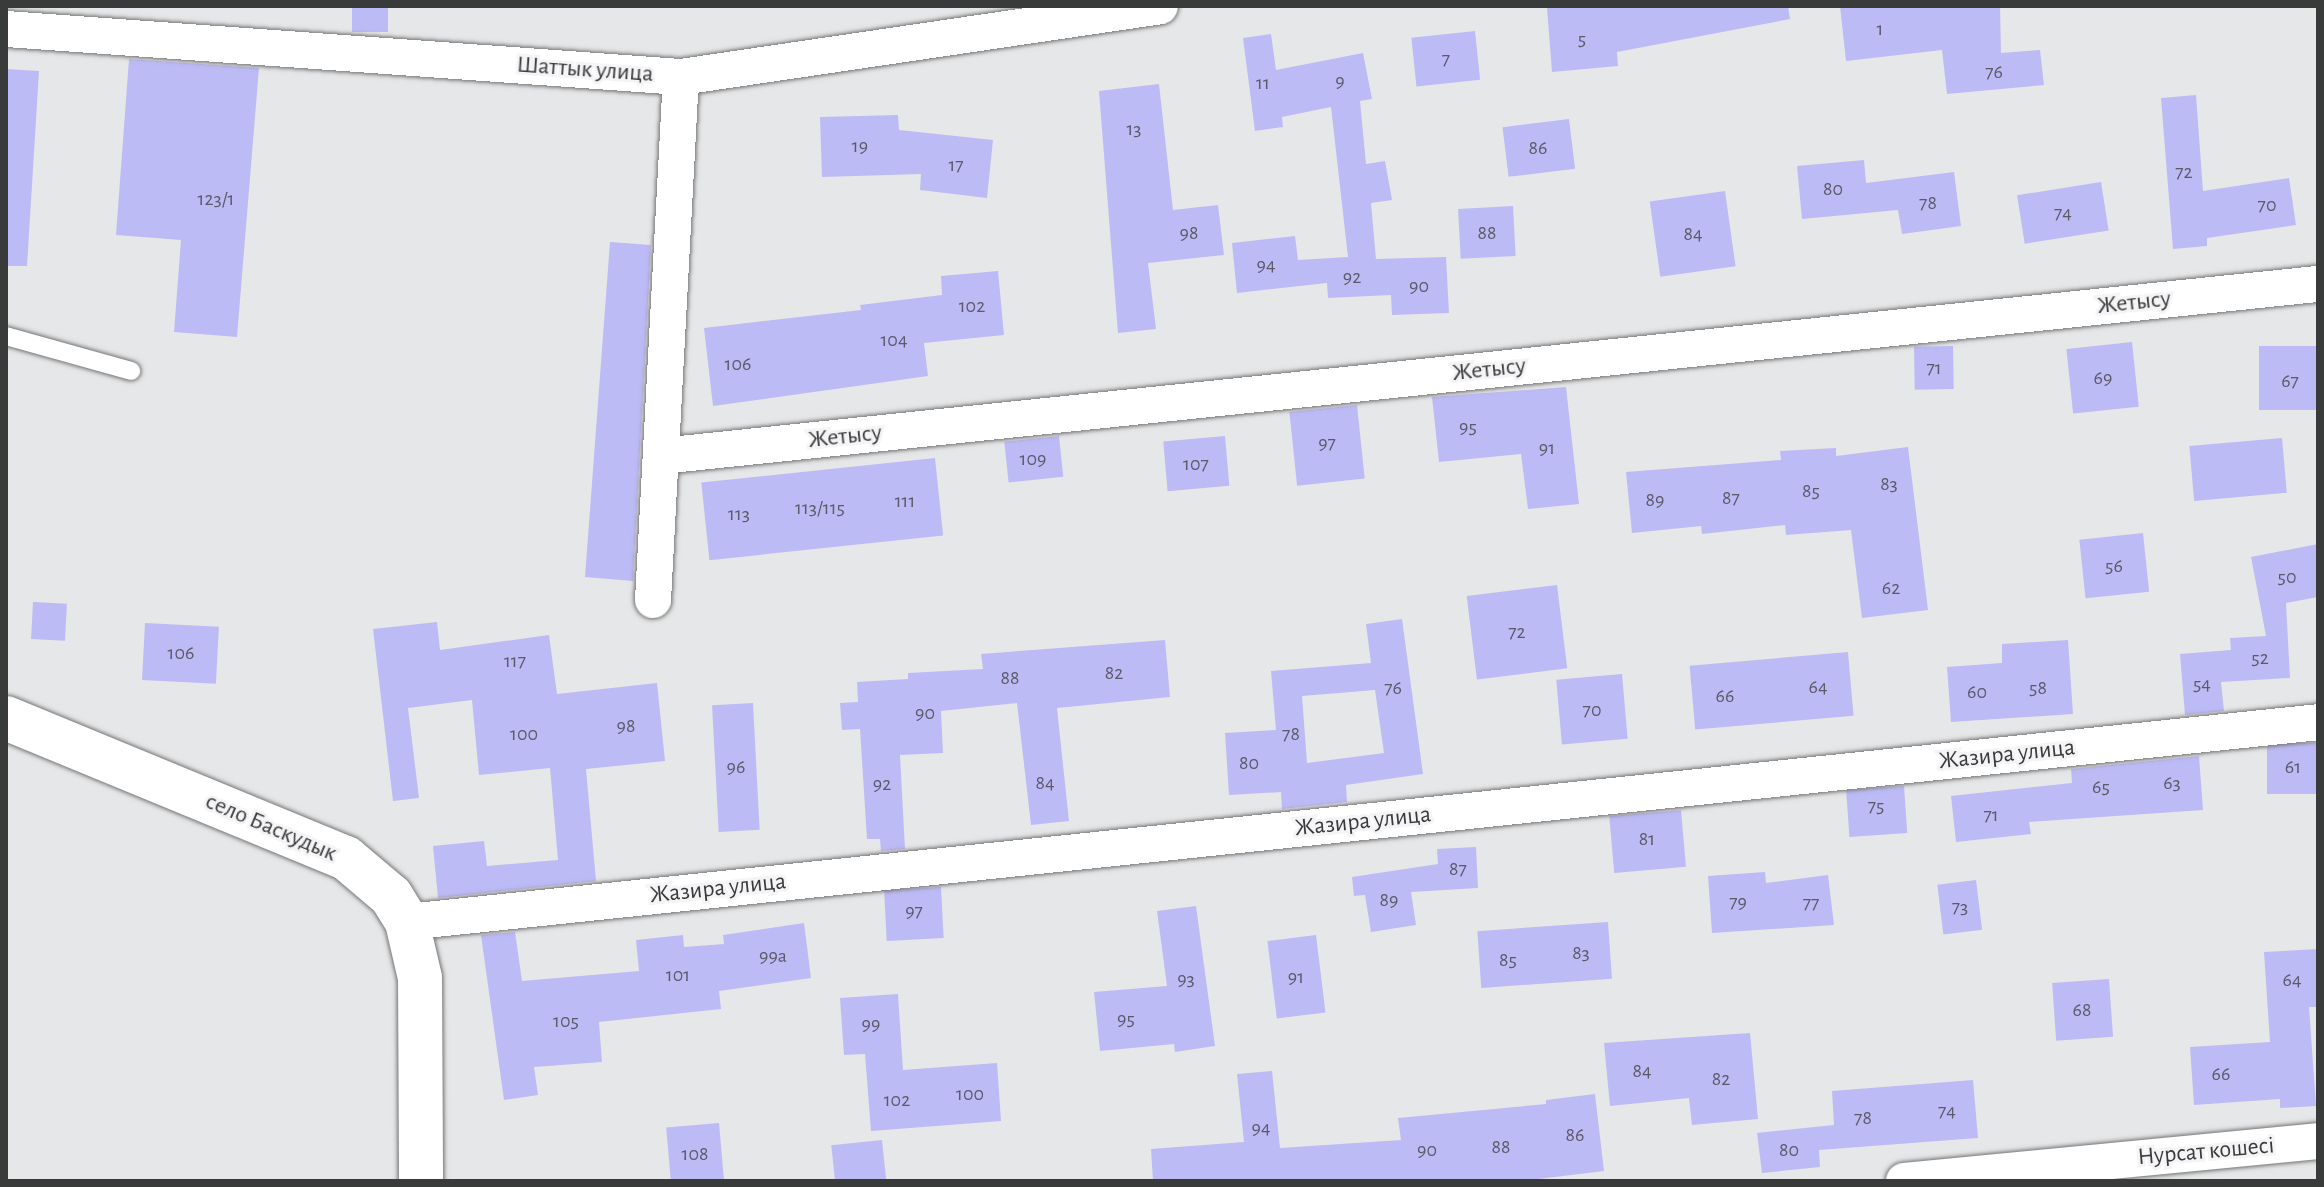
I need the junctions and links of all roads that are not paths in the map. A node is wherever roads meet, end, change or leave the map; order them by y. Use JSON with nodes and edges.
{"nodes":[{"id":1,"x":1160,"y":6,"type":"edge"},
{"id":2,"x":6,"y":29,"type":"edge"},
{"id":3,"x":681,"y":77,"type":"junction"},
{"id":4,"x":2318,"y":284,"type":"edge"},
{"id":5,"x":6,"y":336,"type":"edge"},
{"id":6,"x":131,"y":371,"type":"dead end"},
{"id":7,"x":661,"y":456,"type":"junction"},
{"id":8,"x":653,"y":600,"type":"dead end"},
{"id":9,"x":6,"y":718,"type":"edge"},
{"id":10,"x":2318,"y":722,"type":"edge"},
{"id":11,"x":407,"y":922,"type":"junction"},
{"id":12,"x":2318,"y":1141,"type":"edge"},
{"id":13,"x":421,"y":1181,"type":"edge"},
{"id":14,"x":1904,"y":1181,"type":"edge"}],
"edges":[{"from":1,"to":3,"type":"street","name":"Шаттык улица"},
{"from":2,"to":3,"type":"street","name":"Шаттык улица"},
{"from":3,"to":7,"type":"street"},
{"from":4,"to":7,"type":"street","name":"Жетысу"},
{"from":5,"to":6,"type":"lane"},
{"from":7,"to":8,"type":"street"},
{"from":9,"to":11,"type":"street","name":"село Баскудык"},
{"from":10,"to":11,"type":"street","name":"Жазира улица"},
{"from":11,"to":13,"type":"street","name":"село Баскудык"},
{"from":12,"to":14,"type":"street","name":"Нурсат кошесi"}]}
